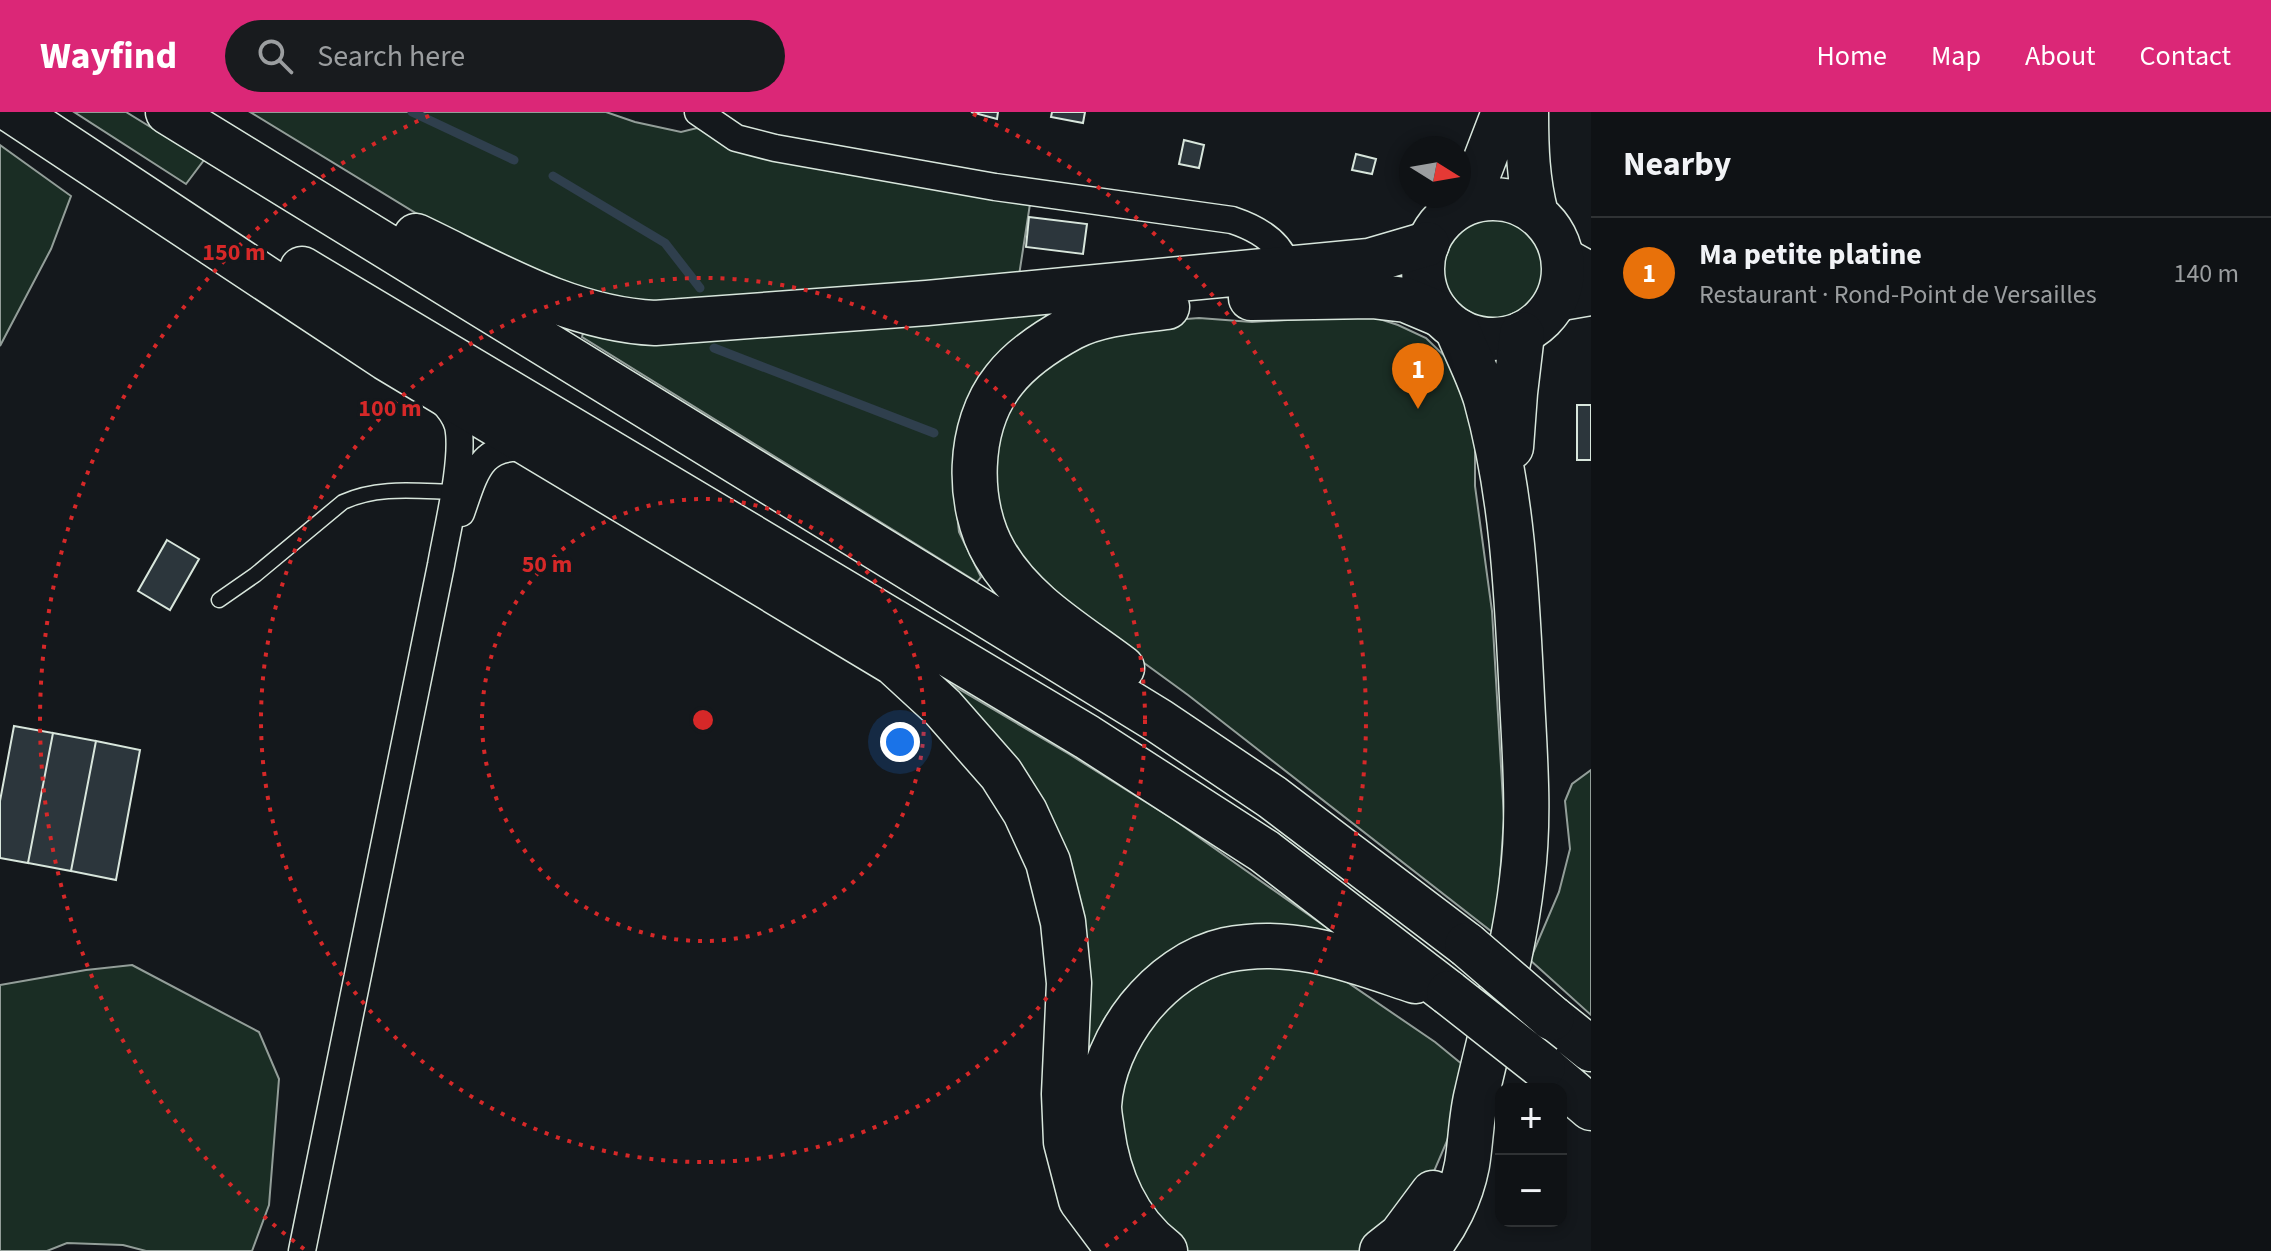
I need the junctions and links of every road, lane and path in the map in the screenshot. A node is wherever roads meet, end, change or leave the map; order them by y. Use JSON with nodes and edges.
{"nodes":[{"id":1,"x":14,"y":112,"type":"edge"},
{"id":2,"x":36,"y":112,"type":"edge"},
{"id":3,"x":168,"y":112,"type":"edge"},
{"id":4,"x":698,"y":112,"type":"edge"},
{"id":5,"x":1503,"y":112,"type":"edge"},
{"id":6,"x":1527,"y":112,"type":"edge"},
{"id":7,"x":236,"y":153,"type":"junction"},
{"id":8,"x":1471,"y":195,"type":"edge"},
{"id":9,"x":1471,"y":202,"type":"edge"},
{"id":10,"x":1460,"y":208,"type":"edge"},
{"id":11,"x":1537,"y":214,"type":"junction"},
{"id":12,"x":1427,"y":244,"type":"junction"},
{"id":13,"x":1577,"y":264,"type":"edge"},
{"id":14,"x":1287,"y":268,"type":"junction"},
{"id":15,"x":1573,"y":299,"type":"edge"},
{"id":16,"x":1448,"y":322,"type":"junction"},
{"id":17,"x":1522,"y":334,"type":"junction"},
{"id":18,"x":386,"y":358,"type":"junction"},
{"id":19,"x":542,"y":451,"type":"junction"},
{"id":20,"x":454,"y":492,"type":"junction"},
{"id":21,"x":1507,"y":497,"type":"junction"},
{"id":22,"x":441,"y":565,"type":"junction"},
{"id":23,"x":219,"y":600,"type":"dead end"},
{"id":24,"x":1272,"y":797,"type":"junction"},
{"id":25,"x":1449,"y":993,"type":"junction"},
{"id":26,"x":1591,"y":1049,"type":"edge"},
{"id":27,"x":1476,"y":1096,"type":"junction"},
{"id":28,"x":1591,"y":1108,"type":"edge"},
{"id":29,"x":302,"y":1251,"type":"edge"},
{"id":30,"x":1119,"y":1251,"type":"edge"},
{"id":31,"x":1165,"y":1251,"type":"edge"},
{"id":32,"x":1382,"y":1251,"type":"edge"},
{"id":33,"x":1425,"y":1251,"type":"edge"}],
"edges":[{"from":1,"to":18,"type":"highway"},
{"from":2,"to":25,"type":"highway"},
{"from":3,"to":7,"type":"highway"},
{"from":4,"to":14,"type":"street"},
{"from":5,"to":8,"type":"main road"},
{"from":6,"to":11,"type":"main road"},
{"from":7,"to":14,"type":"highway"},
{"from":7,"to":24,"type":"highway"},
{"from":9,"to":11,"type":"main road"},
{"from":10,"to":12,"type":"main road"},
{"from":11,"to":13,"type":"main road"},
{"from":12,"to":14,"type":"highway"},
{"from":12,"to":16,"type":"main road"},
{"from":13,"to":15,"type":"main road"},
{"from":15,"to":17,"type":"main road"},
{"from":16,"to":17,"type":"main road"},
{"from":16,"to":21,"type":"highway"},
{"from":16,"to":24,"type":"highway"},
{"from":17,"to":21,"type":"highway"},
{"from":18,"to":19,"type":"highway"},
{"from":18,"to":20,"type":"street"},
{"from":19,"to":22,"type":"street"},
{"from":19,"to":30,"type":"highway"},
{"from":20,"to":22,"type":"street"},
{"from":20,"to":23,"type":"lane"},
{"from":21,"to":27,"type":"highway"},
{"from":22,"to":29,"type":"street"},
{"from":24,"to":26,"type":"highway","bridge":true},
{"from":25,"to":28,"type":"highway","bridge":true},
{"from":25,"to":31,"type":"highway"},
{"from":27,"to":32,"type":"highway"},
{"from":27,"to":33,"type":"highway"}]}
